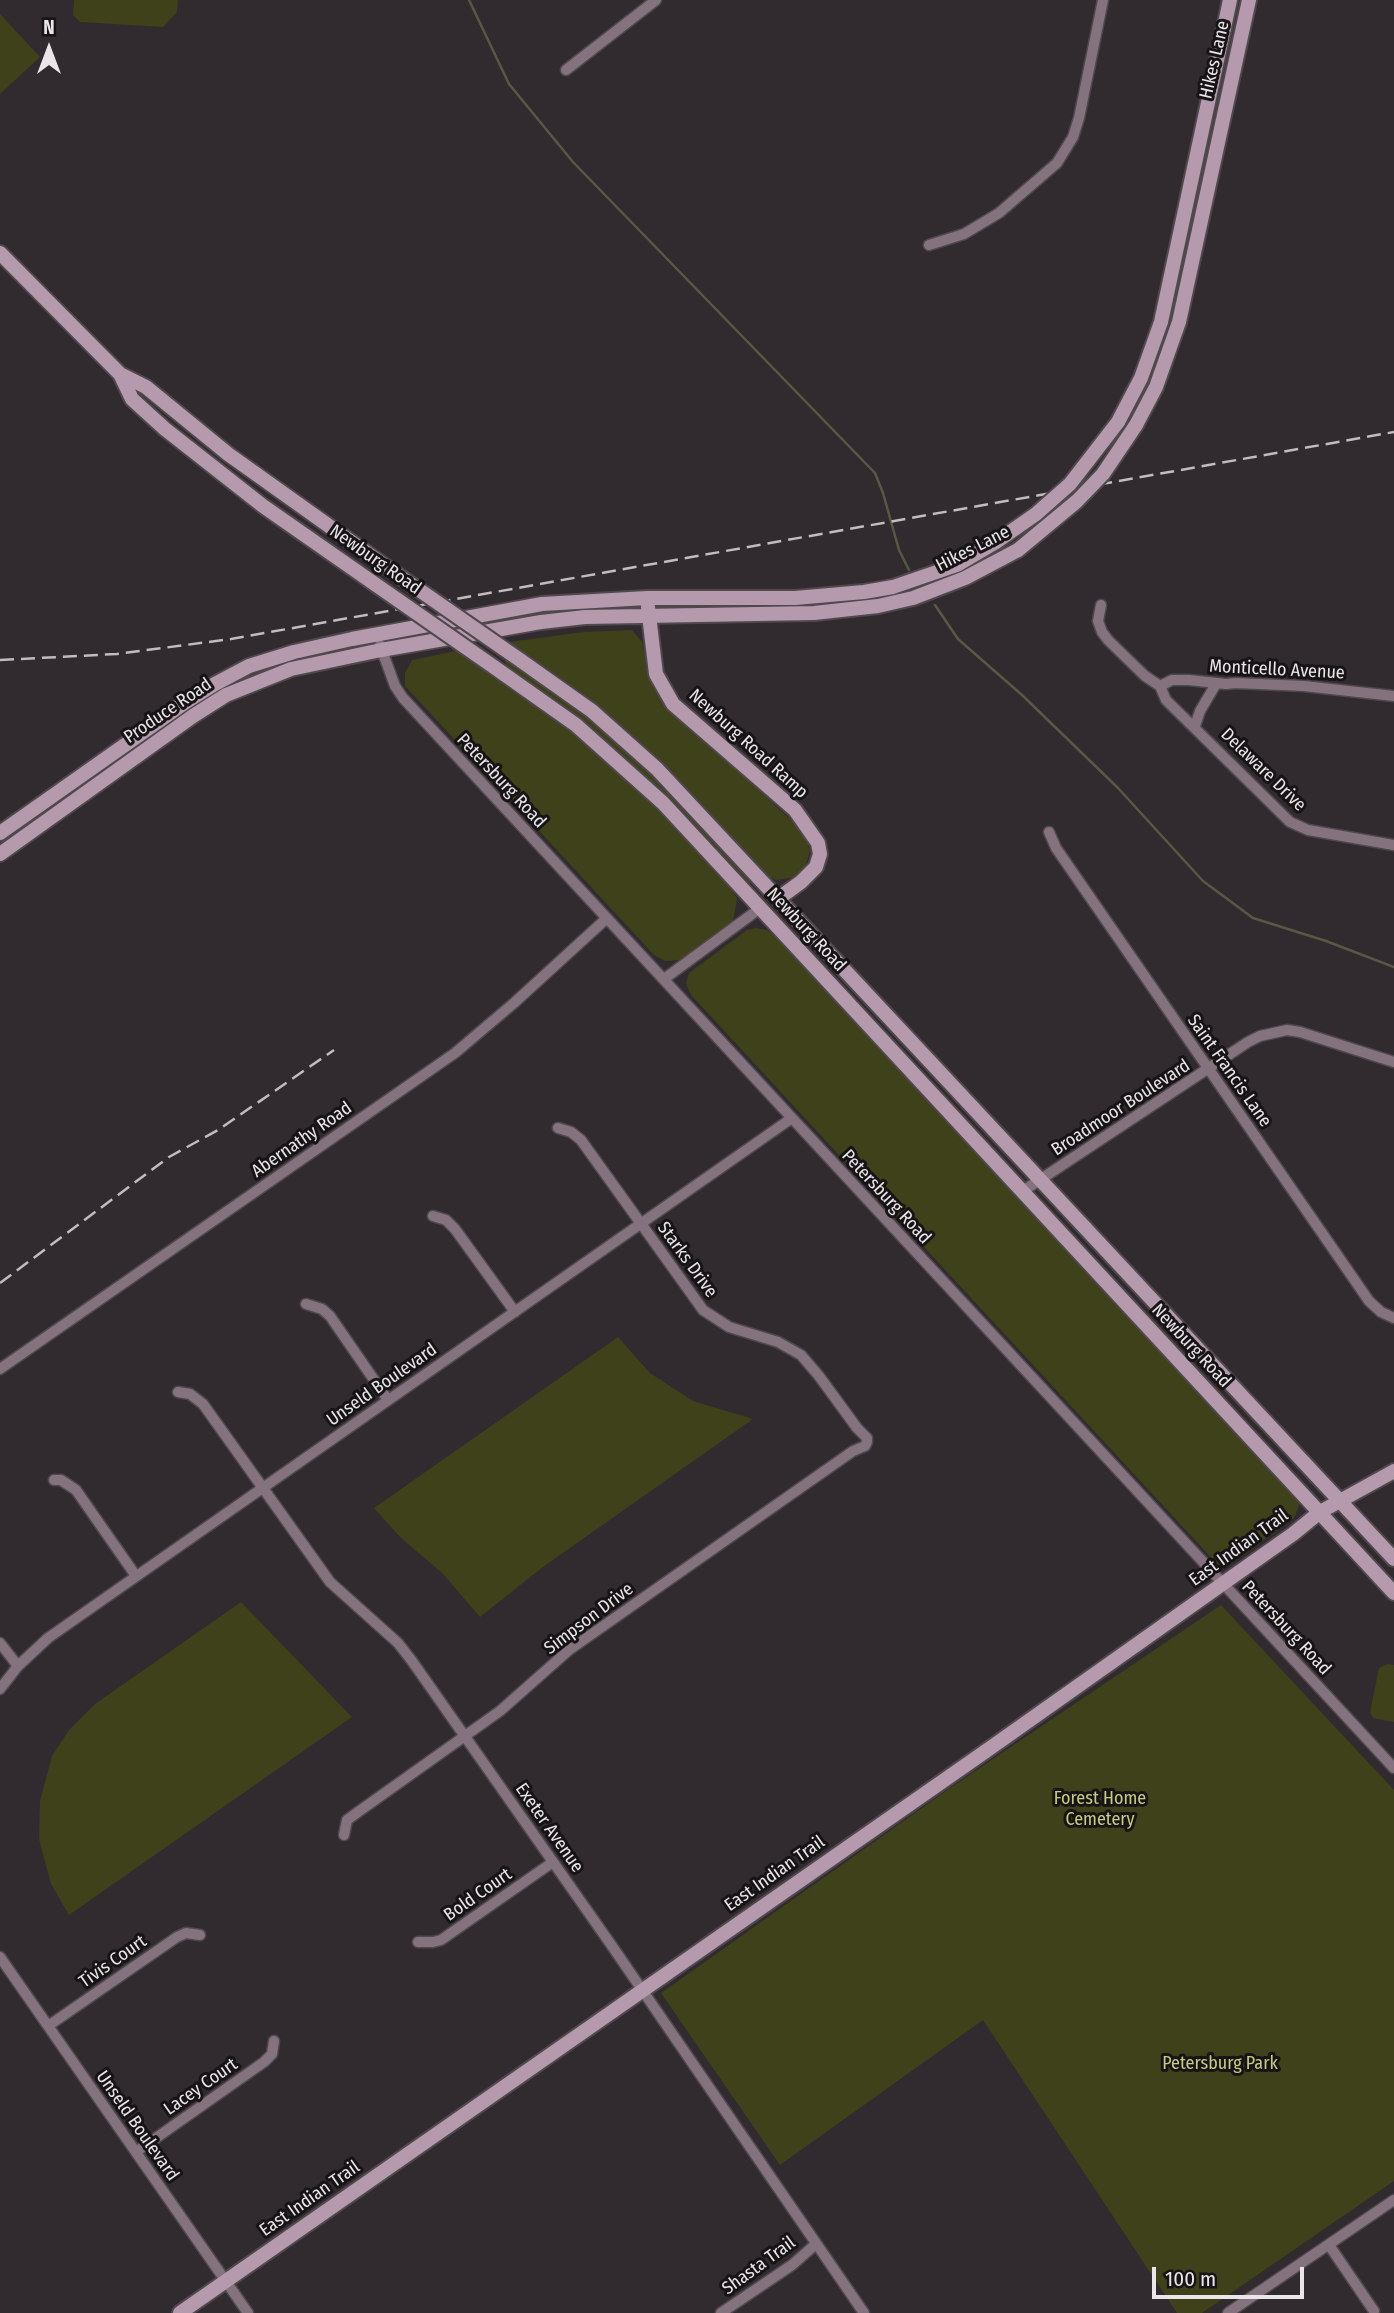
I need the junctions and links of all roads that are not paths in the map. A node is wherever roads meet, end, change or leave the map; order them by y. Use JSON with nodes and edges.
{"nodes":[{"id":1,"x":656,"y":0,"type":"edge"},
{"id":2,"x":1102,"y":0,"type":"edge"},
{"id":3,"x":1230,"y":0,"type":"edge"},
{"id":4,"x":1249,"y":0,"type":"edge"},
{"id":5,"x":566,"y":70,"type":"dead end"},
{"id":6,"x":929,"y":245,"type":"dead end"},
{"id":7,"x":0,"y":253,"type":"edge"},
{"id":8,"x":120,"y":374,"type":"junction"},
{"id":9,"x":647,"y":598,"type":"junction"},
{"id":10,"x":1101,"y":605,"type":"dead end"},
{"id":11,"x":649,"y":615,"type":"junction"},
{"id":12,"x":379,"y":634,"type":"junction"},
{"id":13,"x":381,"y":650,"type":"junction"},
{"id":14,"x":1216,"y":684,"type":"junction"},
{"id":15,"x":1160,"y":686,"type":"junction"},
{"id":16,"x":1394,"y":696,"type":"edge"},
{"id":17,"x":1195,"y":726,"type":"junction"},
{"id":18,"x":1049,"y":832,"type":"dead end"},
{"id":19,"x":0,"y":833,"type":"edge"},
{"id":20,"x":1394,"y":845,"type":"edge"},
{"id":21,"x":0,"y":854,"type":"edge"},
{"id":22,"x":779,"y":898,"type":"junction"},
{"id":23,"x":759,"y":909,"type":"junction"},
{"id":24,"x":607,"y":918,"type":"junction"},
{"id":25,"x":664,"y":979,"type":"junction"},
{"id":26,"x":1394,"y":1062,"type":"edge"},
{"id":27,"x":1209,"y":1069,"type":"junction"},
{"id":28,"x":792,"y":1118,"type":"junction"},
{"id":29,"x":558,"y":1128,"type":"dead end"},
{"id":30,"x":1039,"y":1181,"type":"junction"},
{"id":31,"x":1023,"y":1191,"type":"junction"},
{"id":32,"x":433,"y":1216,"type":"dead end"},
{"id":33,"x":640,"y":1224,"type":"junction"},
{"id":34,"x":306,"y":1304,"type":"dead end"},
{"id":35,"x":514,"y":1312,"type":"junction"},
{"id":36,"x":1394,"y":1318,"type":"edge"},
{"id":37,"x":0,"y":1369,"type":"edge"},
{"id":38,"x":178,"y":1392,"type":"dead end"},
{"id":39,"x":388,"y":1400,"type":"junction"},
{"id":40,"x":867,"y":1442,"type":"joint"},
{"id":41,"x":1394,"y":1472,"type":"edge"},
{"id":42,"x":54,"y":1480,"type":"dead end"},
{"id":43,"x":262,"y":1488,"type":"junction"},
{"id":44,"x":1339,"y":1500,"type":"junction"},
{"id":45,"x":1320,"y":1512,"type":"junction"},
{"id":46,"x":1394,"y":1559,"type":"edge"},
{"id":47,"x":136,"y":1576,"type":"junction"},
{"id":48,"x":1223,"y":1584,"type":"junction"},
{"id":49,"x":1394,"y":1593,"type":"edge"},
{"id":50,"x":0,"y":1643,"type":"edge"},
{"id":51,"x":18,"y":1666,"type":"junction"},
{"id":52,"x":0,"y":1689,"type":"edge"},
{"id":53,"x":464,"y":1736,"type":"junction"},
{"id":54,"x":1394,"y":1768,"type":"edge"},
{"id":55,"x":344,"y":1835,"type":"dead end"},
{"id":56,"x":553,"y":1862,"type":"junction"},
{"id":57,"x":200,"y":1935,"type":"dead end"},
{"id":58,"x":418,"y":1941,"type":"dead end"},
{"id":59,"x":0,"y":1958,"type":"edge"},
{"id":60,"x":643,"y":1990,"type":"junction"},
{"id":61,"x":48,"y":2026,"type":"junction"},
{"id":62,"x":274,"y":2041,"type":"dead end"},
{"id":63,"x":136,"y":2152,"type":"junction"},
{"id":64,"x":1394,"y":2200,"type":"edge"},
{"id":65,"x":816,"y":2244,"type":"junction"},
{"id":66,"x":1329,"y":2245,"type":"junction"},
{"id":67,"x":226,"y":2281,"type":"junction"},
{"id":68,"x":1374,"y":2311,"type":"dead end"},
{"id":69,"x":180,"y":2313,"type":"edge"},
{"id":70,"x":248,"y":2313,"type":"edge"},
{"id":71,"x":721,"y":2313,"type":"edge"},
{"id":72,"x":864,"y":2313,"type":"edge"},
{"id":73,"x":1228,"y":2313,"type":"edge"}],
"edges":[{"from":1,"to":5,"type":"street"},
{"from":2,"to":6,"type":"street"},
{"from":3,"to":9,"type":"main road","name":"Hikes Lane","bridge":true},
{"from":4,"to":11,"type":"main road","name":"Hikes Lane","bridge":true},
{"from":7,"to":8,"type":"main road","name":"Newburg Road"},
{"from":8,"to":22,"type":"main road","name":"Newburg Road","bridge":true},
{"from":8,"to":23,"type":"main road","name":"Newburg Road","bridge":true},
{"from":9,"to":11,"type":"main road","name":"Newburg Road Ramp"},
{"from":9,"to":12,"type":"main road","name":"Hikes Lane"},
{"from":10,"to":15,"type":"street","name":"Delaware Drive"},
{"from":11,"to":13,"type":"main road","name":"Hikes Lane"},
{"from":11,"to":22,"type":"main road","name":"Newburg Road Ramp"},
{"from":12,"to":13,"type":"street","name":"Petersburg Road"},
{"from":12,"to":19,"type":"main road","name":"Produce Road"},
{"from":13,"to":21,"type":"main road","name":"Produce Road"},
{"from":13,"to":24,"type":"street","name":"Petersburg Road"},
{"from":14,"to":15,"type":"street","name":"Monticello Avenue"},
{"from":14,"to":16,"type":"street","name":"Monticello Avenue"},
{"from":14,"to":17,"type":"street","name":"Delaware Drive"},
{"from":15,"to":17,"type":"street","name":"Delaware Drive"},
{"from":17,"to":20,"type":"street","name":"Delaware Drive"},
{"from":18,"to":27,"type":"street","name":"Saint Francis Lane"},
{"from":22,"to":30,"type":"main road","name":"Newburg Road"},
{"from":23,"to":25,"type":"street"},
{"from":23,"to":31,"type":"main road","name":"Newburg Road"},
{"from":24,"to":25,"type":"street","name":"Petersburg Road"},
{"from":24,"to":37,"type":"street","name":"Abernathy Road"},
{"from":25,"to":28,"type":"street","name":"Petersburg Road"},
{"from":26,"to":27,"type":"street","name":"Broadmoor Boulevard"},
{"from":27,"to":30,"type":"street","name":"Broadmoor Boulevard"},
{"from":27,"to":36,"type":"street","name":"Saint Francis Lane"},
{"from":28,"to":33,"type":"street","name":"Unseld Boulevard"},
{"from":28,"to":48,"type":"street","name":"Petersburg Road"},
{"from":29,"to":33,"type":"street","name":"Starks Drive"},
{"from":30,"to":31,"type":"street","name":"Broadmoor Boulevard"},
{"from":30,"to":44,"type":"main road","name":"Newburg Road"},
{"from":31,"to":45,"type":"main road","name":"Newburg Road"},
{"from":32,"to":35,"type":"street"},
{"from":33,"to":35,"type":"street","name":"Unseld Boulevard"},
{"from":33,"to":40,"type":"street","name":"Starks Drive"},
{"from":34,"to":39,"type":"street"},
{"from":35,"to":39,"type":"street","name":"Unseld Boulevard"},
{"from":38,"to":43,"type":"street","name":"Exeter Avenue"},
{"from":39,"to":43,"type":"street","name":"Unseld Boulevard"},
{"from":40,"to":53,"type":"street","name":"Simpson Drive"},
{"from":41,"to":44,"type":"main road","name":"East Indian Trail"},
{"from":42,"to":47,"type":"street"},
{"from":43,"to":47,"type":"street","name":"Unseld Boulevard"},
{"from":43,"to":53,"type":"street","name":"Exeter Avenue"},
{"from":44,"to":45,"type":"main road","name":"East Indian Trail"},
{"from":44,"to":46,"type":"main road","name":"Newburg Road"},
{"from":45,"to":48,"type":"main road","name":"East Indian Trail"},
{"from":45,"to":49,"type":"main road","name":"Newburg Road"},
{"from":47,"to":51,"type":"street","name":"Unseld Boulevard"},
{"from":48,"to":54,"type":"street","name":"Petersburg Road"},
{"from":48,"to":60,"type":"main road","name":"East Indian Trail"},
{"from":50,"to":51,"type":"street"},
{"from":51,"to":52,"type":"street","name":"Unseld Boulevard"},
{"from":53,"to":55,"type":"street","name":"Simpson Drive"},
{"from":53,"to":56,"type":"street","name":"Exeter Avenue"},
{"from":56,"to":58,"type":"street","name":"Bold Court"},
{"from":56,"to":60,"type":"street","name":"Exeter Avenue"},
{"from":57,"to":61,"type":"street","name":"Tivis Court"},
{"from":59,"to":61,"type":"street","name":"Unseld Boulevard"},
{"from":60,"to":65,"type":"street","name":"Exeter Avenue"},
{"from":60,"to":67,"type":"main road","name":"East Indian Trail"},
{"from":61,"to":63,"type":"street","name":"Unseld Boulevard"},
{"from":62,"to":63,"type":"street","name":"Lacey Court"},
{"from":63,"to":67,"type":"street","name":"Unseld Boulevard"},
{"from":64,"to":66,"type":"street"},
{"from":65,"to":71,"type":"street","name":"Shasta Trail"},
{"from":65,"to":72,"type":"street","name":"Exeter Avenue"},
{"from":66,"to":68,"type":"street"},
{"from":66,"to":73,"type":"street"},
{"from":67,"to":69,"type":"main road","name":"East Indian Trail"},
{"from":67,"to":70,"type":"street","name":"Unseld Boulevard"}]}
